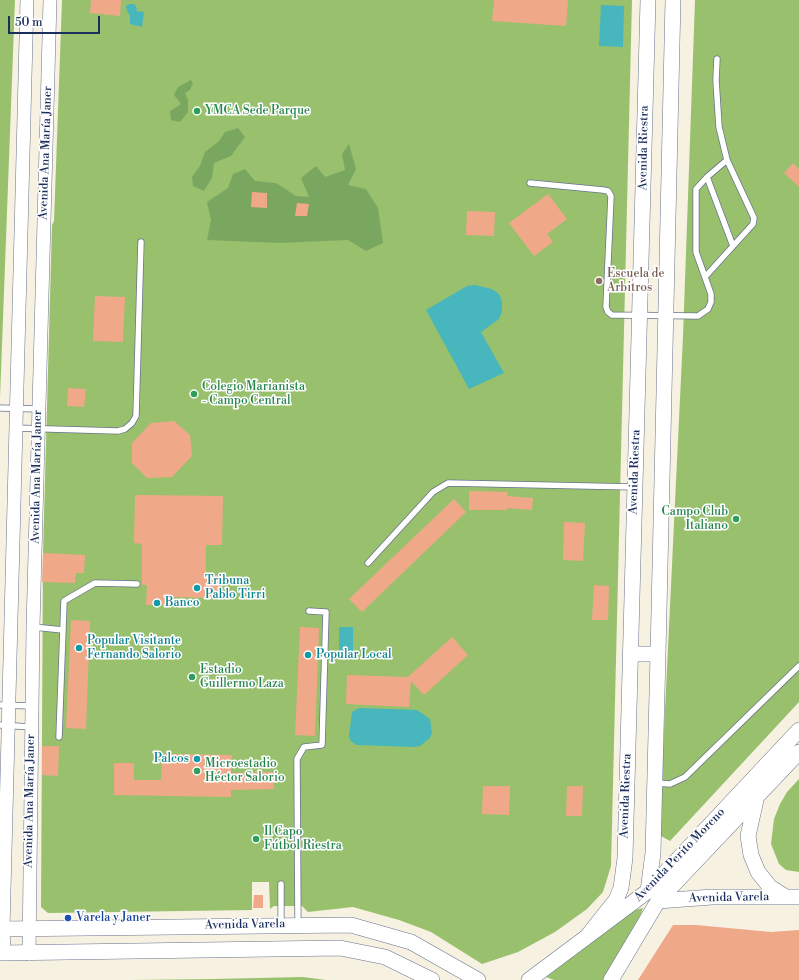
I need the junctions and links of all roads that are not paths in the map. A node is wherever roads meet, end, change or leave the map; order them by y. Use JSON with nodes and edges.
{"nodes":[{"id":1,"x":26,"y":0,"type":"edge"},
{"id":2,"x":50,"y":0,"type":"edge"},
{"id":3,"x":648,"y":0,"type":"edge"},
{"id":4,"x":673,"y":0,"type":"edge"},
{"id":5,"x":717,"y":59,"type":"dead end"},
{"id":6,"x":728,"y":160,"type":"junction"},
{"id":7,"x":707,"y":177,"type":"junction"},
{"id":8,"x":530,"y":183,"type":"dead end"},
{"id":9,"x":141,"y":242,"type":"dead end"},
{"id":10,"x":734,"y":246,"type":"junction"},
{"id":11,"x":704,"y":277,"type":"junction"},
{"id":12,"x":640,"y":315,"type":"junction"},
{"id":13,"x":666,"y":316,"type":"junction"},
{"id":14,"x":0,"y":408,"type":"edge"},
{"id":15,"x":16,"y":408,"type":"junction"},
{"id":16,"x":38,"y":409,"type":"junction"},
{"id":17,"x":15,"y":428,"type":"junction"},
{"id":18,"x":38,"y":429,"type":"junction"},
{"id":19,"x":634,"y":487,"type":"junction"},
{"id":20,"x":12,"y":550,"type":"junction"},
{"id":21,"x":35,"y":557,"type":"junction"},
{"id":22,"x":368,"y":563,"type":"dead end"},
{"id":23,"x":137,"y":584,"type":"dead end"},
{"id":24,"x":309,"y":611,"type":"dead end"},
{"id":25,"x":33,"y":627,"type":"junction"},
{"id":26,"x":63,"y":630,"type":"junction"},
{"id":27,"x":630,"y":654,"type":"junction"},
{"id":28,"x":658,"y":654,"type":"junction"},
{"id":29,"x":799,"y":666,"type":"edge"},
{"id":30,"x":4,"y":705,"type":"edge"},
{"id":31,"x":32,"y":706,"type":"junction"},
{"id":32,"x":4,"y":725,"type":"edge"},
{"id":33,"x":31,"y":726,"type":"junction"},
{"id":34,"x":799,"y":730,"type":"edge"},
{"id":35,"x":59,"y":737,"type":"dead end"},
{"id":36,"x":799,"y":752,"type":"edge"},
{"id":37,"x":655,"y":782,"type":"junction"},
{"id":38,"x":757,"y":796,"type":"junction"},
{"id":39,"x":653,"y":853,"type":"junction"},
{"id":40,"x":676,"y":861,"type":"junction"},
{"id":41,"x":281,"y":884,"type":"dead end"},
{"id":42,"x":653,"y":896,"type":"junction"},
{"id":43,"x":793,"y":897,"type":"edge"},
{"id":44,"x":281,"y":925,"type":"junction"},
{"id":45,"x":298,"y":925,"type":"junction"},
{"id":46,"x":28,"y":928,"type":"junction"},
{"id":47,"x":2,"y":929,"type":"edge"},
{"id":48,"x":589,"y":934,"type":"junction"},
{"id":49,"x":2,"y":953,"type":"edge"},
{"id":50,"x":29,"y":954,"type":"junction"},
{"id":51,"x":432,"y":980,"type":"edge"},
{"id":52,"x":478,"y":980,"type":"edge"},
{"id":53,"x":529,"y":980,"type":"edge"},
{"id":54,"x":612,"y":980,"type":"edge"}],
"edges":[{"from":1,"to":15,"type":"street","name":"Avenida Ana María Janer"},
{"from":2,"to":16,"type":"street","name":"Avenida Ana María Janer"},
{"from":3,"to":12,"type":"main road","name":"Avenida Riestra"},
{"from":4,"to":13,"type":"main road"},
{"from":5,"to":6,"type":"lane"},
{"from":6,"to":7,"type":"lane"},
{"from":6,"to":10,"type":"lane"},
{"from":7,"to":10,"type":"lane"},
{"from":7,"to":11,"type":"lane"},
{"from":8,"to":12,"type":"lane"},
{"from":9,"to":18,"type":"lane"},
{"from":10,"to":11,"type":"lane"},
{"from":11,"to":13,"type":"lane"},
{"from":12,"to":13,"type":"lane"},
{"from":12,"to":19,"type":"main road","name":"Avenida Riestra"},
{"from":13,"to":28,"type":"main road"},
{"from":14,"to":15,"type":"lane"},
{"from":15,"to":16,"type":"lane"},
{"from":15,"to":17,"type":"street","name":"Avenida Ana María Janer"},
{"from":16,"to":18,"type":"street","name":"Avenida Ana María Janer"},
{"from":17,"to":18,"type":"lane"},
{"from":17,"to":20,"type":"street","name":"Avenida Ana María Janer"},
{"from":18,"to":21,"type":"street","name":"Avenida Ana María Janer"},
{"from":19,"to":22,"type":"lane"},
{"from":19,"to":27,"type":"main road","name":"Avenida Riestra"},
{"from":20,"to":21,"type":"street"},
{"from":20,"to":30,"type":"street","name":"Avenida Ana María Janer"},
{"from":21,"to":25,"type":"street","name":"Avenida Ana María Janer"},
{"from":23,"to":26,"type":"lane"},
{"from":24,"to":45,"type":"lane"},
{"from":25,"to":26,"type":"lane"},
{"from":25,"to":31,"type":"street","name":"Avenida Ana María Janer"},
{"from":26,"to":35,"type":"lane"},
{"from":27,"to":28,"type":"main road"},
{"from":27,"to":48,"type":"main road","name":"Avenida Riestra"},
{"from":28,"to":37,"type":"main road"},
{"from":29,"to":37,"type":"lane"},
{"from":30,"to":31,"type":"lane"},
{"from":30,"to":32,"type":"street","name":"Avenida Ana María Janer"},
{"from":31,"to":33,"type":"street","name":"Avenida Ana María Janer"},
{"from":32,"to":33,"type":"lane"},
{"from":32,"to":47,"type":"street","name":"Avenida Ana María Janer"},
{"from":33,"to":46,"type":"street","name":"Avenida Ana María Janer"},
{"from":34,"to":40,"type":"main road","name":"Avenida Perito Moreno"},
{"from":36,"to":38,"type":"main road","name":"Avenida Perito Moreno"},
{"from":37,"to":39,"type":"main road"},
{"from":38,"to":42,"type":"main road","name":"Avenida Perito Moreno"},
{"from":38,"to":43,"type":"main road"},
{"from":39,"to":40,"type":"main road"},
{"from":39,"to":42,"type":"main road"},
{"from":40,"to":42,"type":"main road","name":"Avenida Perito Moreno"},
{"from":41,"to":44,"type":"lane"},
{"from":42,"to":43,"type":"main road","name":"Avenida Varela"},
{"from":42,"to":48,"type":"main road","name":"Avenida Perito Moreno"},
{"from":42,"to":54,"type":"main road","name":"Avenida Perito Moreno"},
{"from":44,"to":45,"type":"main road","name":"Avenida Varela"},
{"from":44,"to":46,"type":"main road","name":"Avenida Varela"},
{"from":45,"to":52,"type":"main road","name":"Avenida Varela"},
{"from":46,"to":47,"type":"main road","name":"Avenida Varela"},
{"from":46,"to":50,"type":"street","name":"Avenida Ana María Janer"},
{"from":47,"to":49,"type":"street","name":"Avenida Ana María Janer"},
{"from":48,"to":53,"type":"main road","name":"Avenida Perito Moreno"},
{"from":49,"to":50,"type":"main road","name":"Avenida Varela"},
{"from":50,"to":51,"type":"main road","name":"Avenida Varela"}]}
